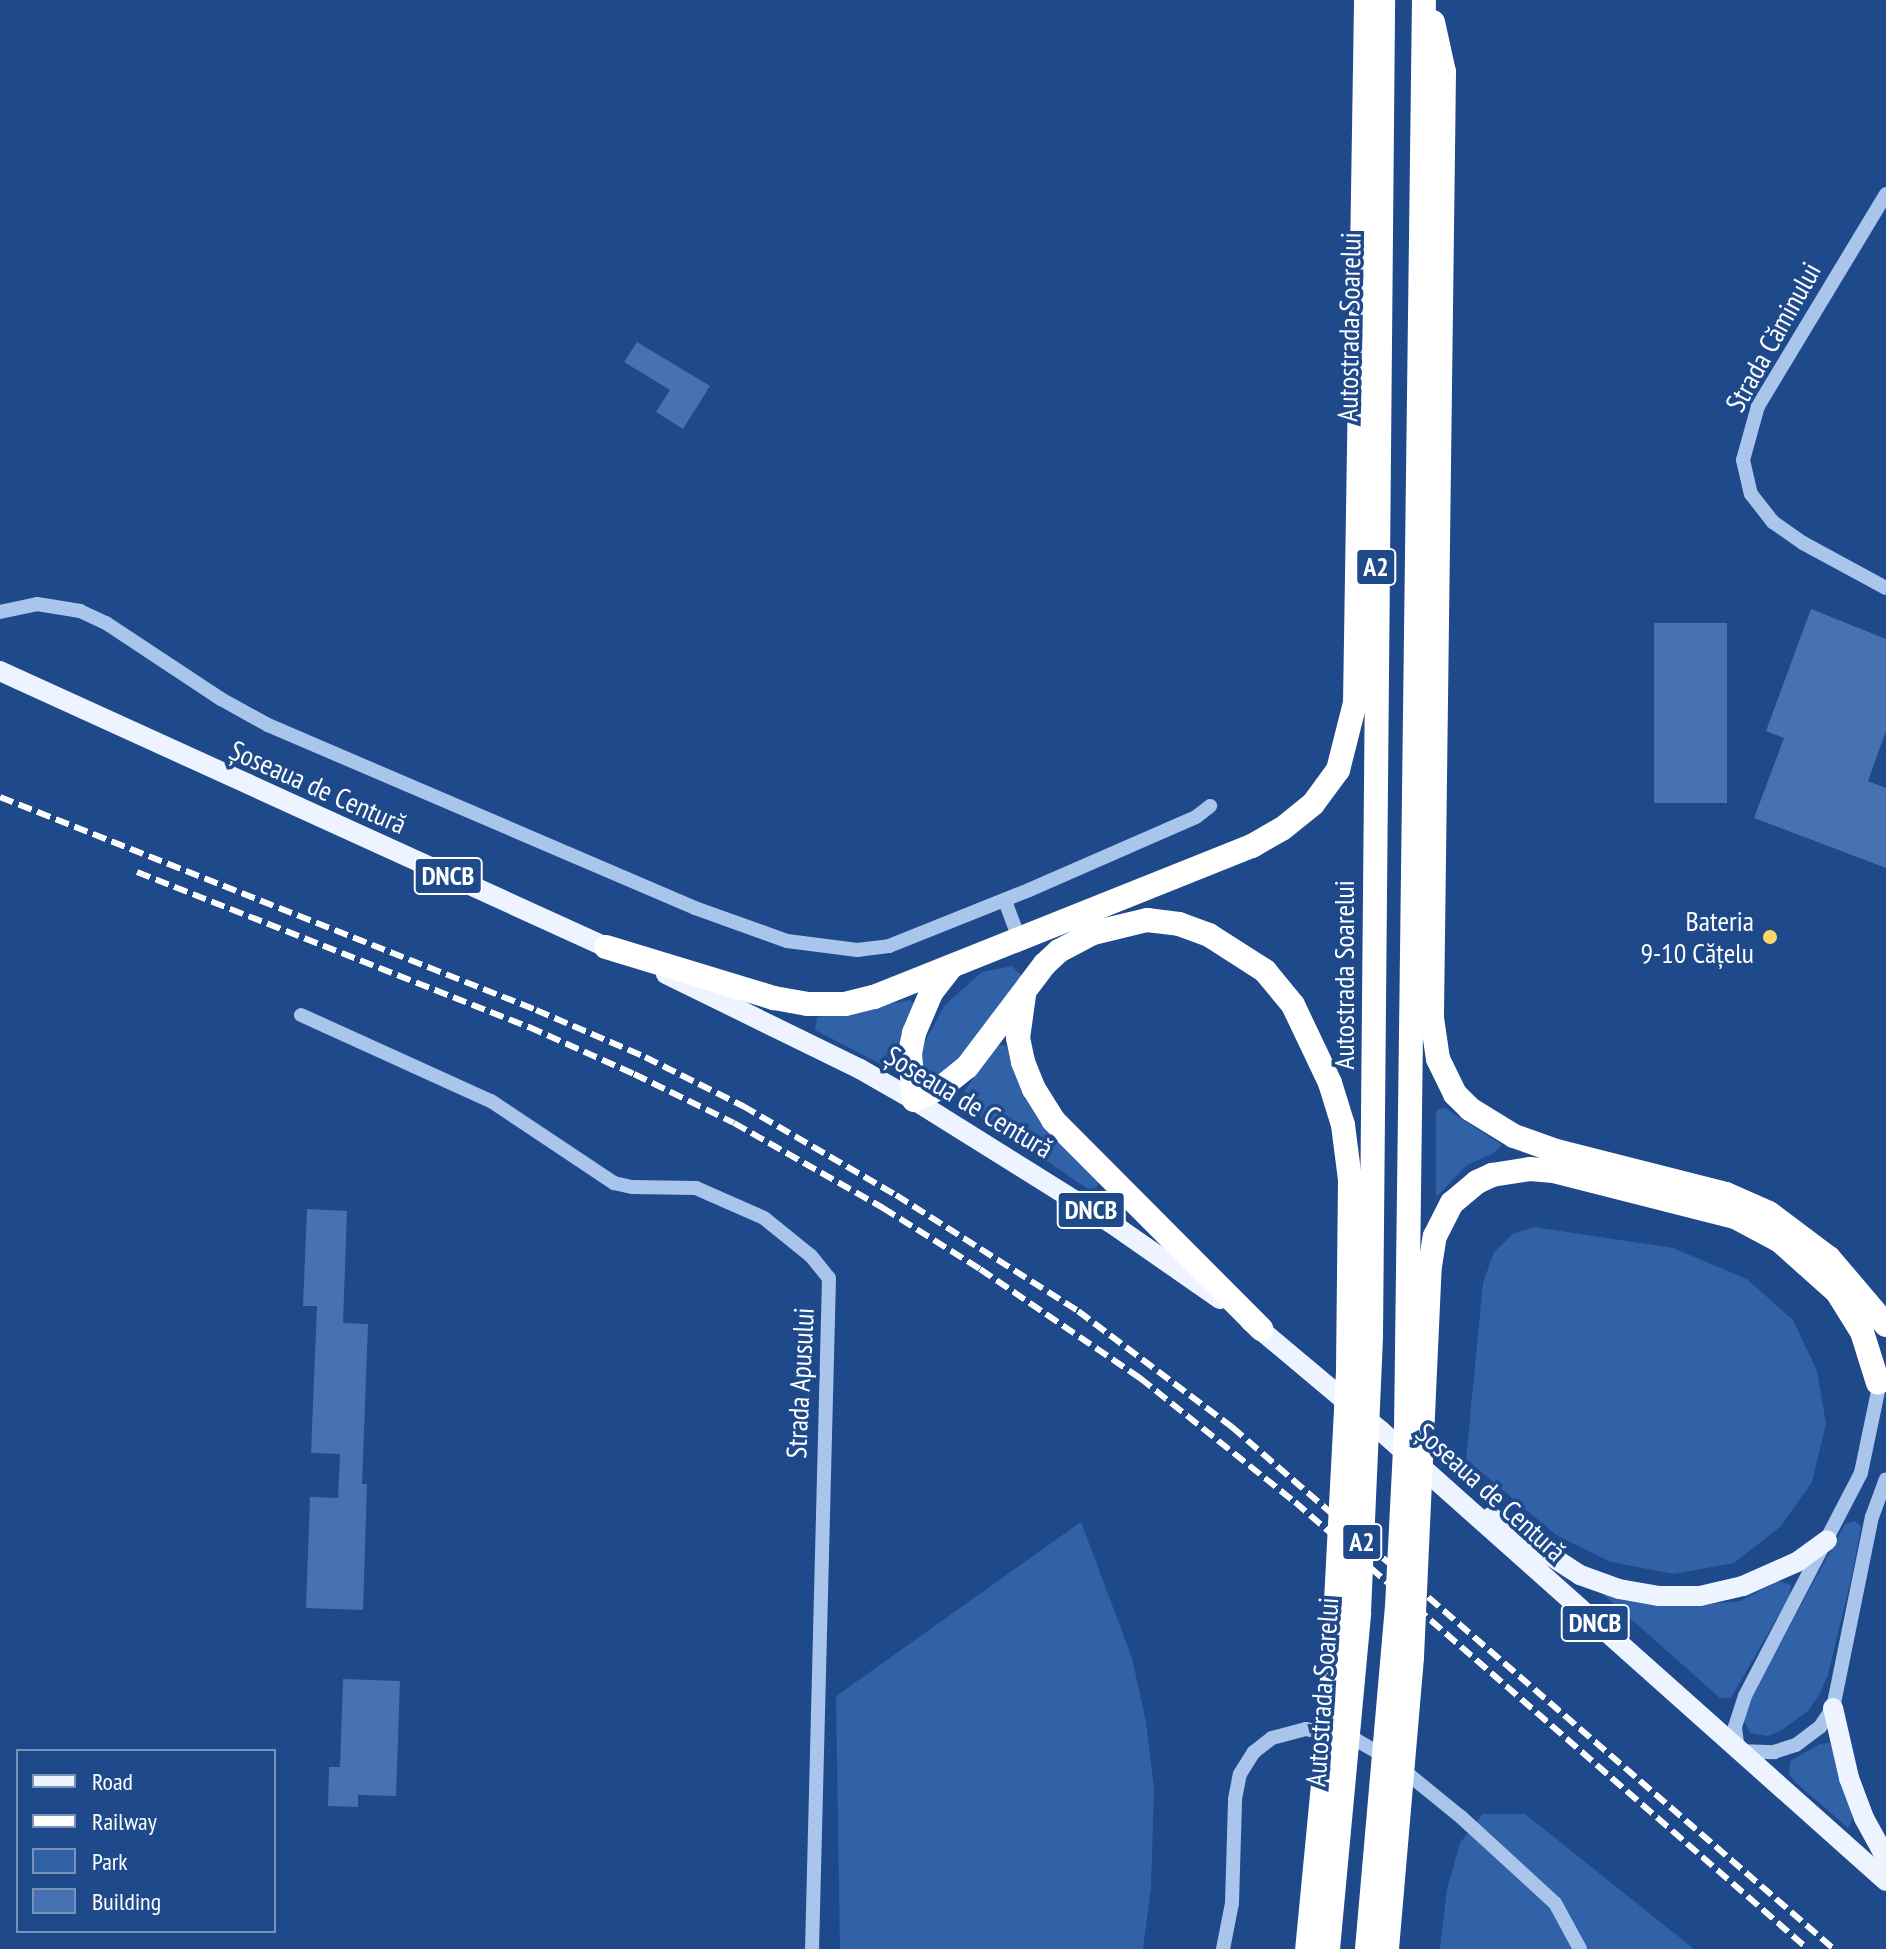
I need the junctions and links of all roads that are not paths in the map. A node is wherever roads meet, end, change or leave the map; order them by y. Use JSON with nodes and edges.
{"nodes":[{"id":1,"x":1366,"y":0,"type":"edge"},
{"id":2,"x":1383,"y":0,"type":"edge"},
{"id":3,"x":1426,"y":0,"type":"edge"},
{"id":4,"x":1886,"y":194,"type":"edge"},
{"id":5,"x":1886,"y":588,"type":"edge"},
{"id":6,"x":0,"y":612,"type":"edge"},
{"id":7,"x":0,"y":671,"type":"edge"},
{"id":8,"x":1210,"y":806,"type":"dead end"},
{"id":9,"x":1005,"y":901,"type":"junction"},
{"id":10,"x":1020,"y":941,"type":"junction"},
{"id":11,"x":606,"y":947,"type":"junction"},
{"id":12,"x":951,"y":967,"type":"junction"},
{"id":13,"x":1025,"y":993,"type":"junction"},
{"id":14,"x":301,"y":1015,"type":"dead end"},
{"id":15,"x":914,"y":1100,"type":"junction"},
{"id":16,"x":1886,"y":1325,"type":"edge"},
{"id":17,"x":1261,"y":1329,"type":"junction"},
{"id":18,"x":1880,"y":1387,"type":"edge"},
{"id":19,"x":1886,"y":1424,"type":"edge"},
{"id":20,"x":1886,"y":1479,"type":"edge"},
{"id":21,"x":1453,"y":1495,"type":"junction"},
{"id":22,"x":1827,"y":1540,"type":"junction"},
{"id":23,"x":1833,"y":1708,"type":"junction"},
{"id":24,"x":1738,"y":1751,"type":"junction"},
{"id":25,"x":1886,"y":1858,"type":"edge"},
{"id":26,"x":1886,"y":1881,"type":"edge"},
{"id":27,"x":812,"y":1949,"type":"edge"},
{"id":28,"x":1223,"y":1949,"type":"edge"},
{"id":29,"x":1307,"y":1949,"type":"edge"},
{"id":30,"x":1328,"y":1949,"type":"edge"},
{"id":31,"x":1367,"y":1949,"type":"edge"},
{"id":32,"x":1387,"y":1949,"type":"edge"},
{"id":33,"x":1580,"y":1949,"type":"edge"}],
"edges":[{"from":1,"to":10,"type":"highway"},
{"from":2,"to":30,"type":"highway","name":"Autostrada Soarelui","number":"A2"},
{"from":3,"to":16,"type":"highway"},
{"from":3,"to":31,"type":"highway","number":"A2"},
{"from":4,"to":5,"type":"street","name":"Strada Căminului"},
{"from":6,"to":9,"type":"street"},
{"from":7,"to":11,"type":"main road","name":"Șoseaua de Centură","number":"DNCB"},
{"from":8,"to":9,"type":"street"},
{"from":9,"to":10,"type":"street"},
{"from":10,"to":12,"type":"highway"},
{"from":11,"to":12,"type":"highway"},
{"from":11,"to":15,"type":"main road","name":"Șoseaua de Centură","number":"DNCB"},
{"from":12,"to":15,"type":"highway"},
{"from":13,"to":15,"type":"highway"},
{"from":13,"to":17,"type":"highway"},
{"from":13,"to":29,"type":"highway"},
{"from":14,"to":27,"type":"street","name":"Strada Apusului"},
{"from":15,"to":17,"type":"main road","name":"Șoseaua de Centură","number":"DNCB"},
{"from":17,"to":21,"type":"main road","name":"Șoseaua de Centură","number":"DNCB"},
{"from":18,"to":19,"type":"street"},
{"from":18,"to":22,"type":"street"},
{"from":18,"to":32,"type":"highway"},
{"from":20,"to":23,"type":"street"},
{"from":21,"to":22,"type":"main road"},
{"from":21,"to":24,"type":"main road","name":"Șoseaua de Centură","number":"DNCB"},
{"from":22,"to":24,"type":"street"},
{"from":23,"to":24,"type":"street"},
{"from":23,"to":25,"type":"main road"},
{"from":24,"to":26,"type":"main road","name":"Șoseaua de Centură","number":"DNCB"},
{"from":28,"to":33,"type":"street"}]}
